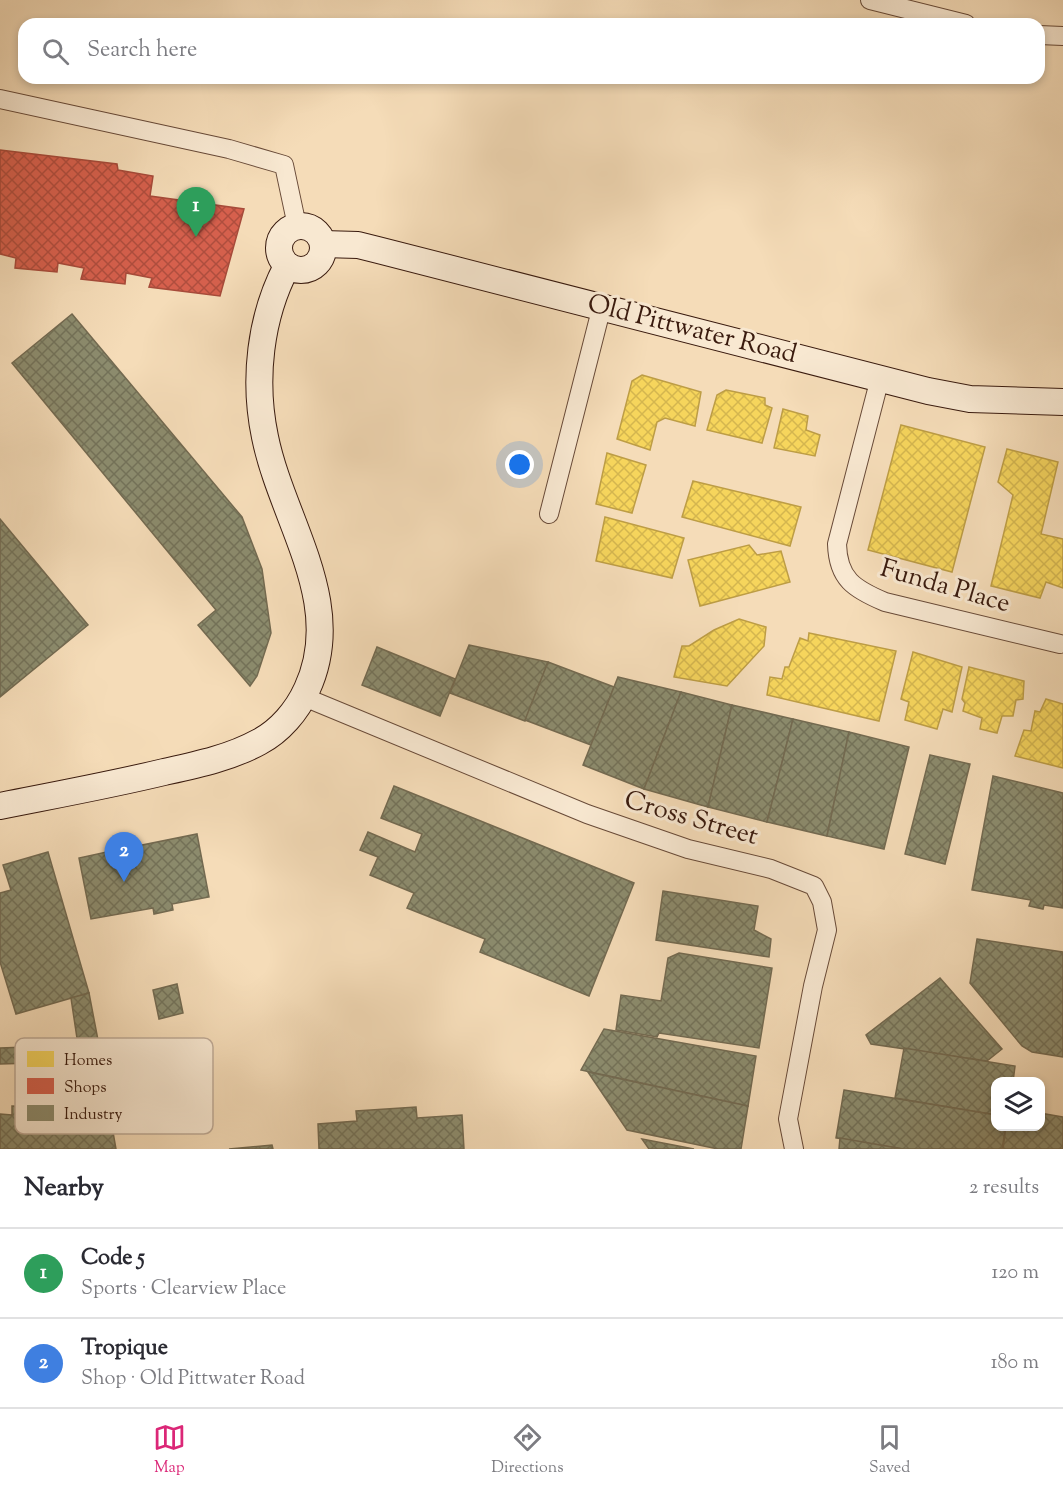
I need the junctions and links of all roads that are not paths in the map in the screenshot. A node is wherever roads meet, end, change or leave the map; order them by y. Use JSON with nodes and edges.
{"nodes":[{"id":1,"x":870,"y":0,"type":"edge"},
{"id":2,"x":942,"y":18,"type":"edge"},
{"id":3,"x":1045,"y":35,"type":"edge"},
{"id":4,"x":1063,"y":36,"type":"edge"},
{"id":5,"x":0,"y":99,"type":"edge"},
{"id":6,"x":297,"y":226,"type":"junction"},
{"id":7,"x":323,"y":244,"type":"junction"},
{"id":8,"x":287,"y":266,"type":"junction"},
{"id":9,"x":602,"y":306,"type":"junction"},
{"id":10,"x":880,"y":378,"type":"junction"},
{"id":11,"x":1063,"y":402,"type":"edge"},
{"id":12,"x":549,"y":514,"type":"dead end"},
{"id":13,"x":1060,"y":644,"type":"dead end"},
{"id":14,"x":304,"y":697,"type":"junction"},
{"id":15,"x":0,"y":806,"type":"edge"},
{"id":16,"x":794,"y":1149,"type":"edge"}],
"edges":[{"from":1,"to":2,"type":"street"},
{"from":3,"to":4,"type":"street"},
{"from":5,"to":6,"type":"street"},
{"from":6,"to":7,"type":"street"},
{"from":6,"to":8,"type":"street"},
{"from":7,"to":8,"type":"street"},
{"from":7,"to":9,"type":"street","name":"Old Pittwater Road"},
{"from":8,"to":14,"type":"street"},
{"from":9,"to":10,"type":"street","name":"Old Pittwater Road"},
{"from":9,"to":12,"type":"street"},
{"from":10,"to":11,"type":"street","name":"Old Pittwater Road"},
{"from":10,"to":13,"type":"street","name":"Funda Place"},
{"from":14,"to":15,"type":"street"},
{"from":14,"to":16,"type":"street","name":"Cross Street"}]}
